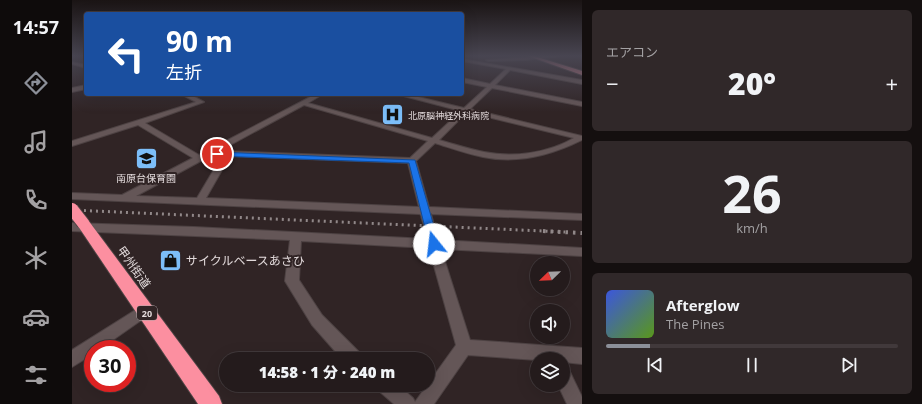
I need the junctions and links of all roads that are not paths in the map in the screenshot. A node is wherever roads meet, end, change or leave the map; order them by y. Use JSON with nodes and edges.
{"nodes":[{"id":1,"x":502,"y":75,"type":"edge"},
{"id":2,"x":542,"y":75,"type":"edge"},
{"id":3,"x":464,"y":80,"type":"edge"},
{"id":4,"x":582,"y":82,"type":"edge"},
{"id":5,"x":490,"y":86,"type":"junction"},
{"id":6,"x":84,"y":87,"type":"edge"},
{"id":7,"x":72,"y":90,"type":"edge"},
{"id":8,"x":188,"y":96,"type":"edge"},
{"id":9,"x":316,"y":96,"type":"edge"},
{"id":10,"x":407,"y":96,"type":"edge"},
{"id":11,"x":303,"y":103,"type":"junction"},
{"id":12,"x":582,"y":104,"type":"edge"},
{"id":13,"x":466,"y":110,"type":"junction"},
{"id":14,"x":139,"y":122,"type":"junction"},
{"id":15,"x":581,"y":138,"type":"edge"},
{"id":16,"x":434,"y":141,"type":"junction"},
{"id":17,"x":72,"y":144,"type":"edge"},
{"id":18,"x":208,"y":153,"type":"junction"},
{"id":19,"x":227,"y":155,"type":"junction"},
{"id":20,"x":198,"y":158,"type":"junction"},
{"id":21,"x":338,"y":159,"type":"junction"},
{"id":22,"x":412,"y":161,"type":"junction"},
{"id":23,"x":336,"y":169,"type":"dead end"},
{"id":24,"x":72,"y":196,"type":"edge"},
{"id":25,"x":123,"y":198,"type":"junction"},
{"id":26,"x":200,"y":201,"type":"junction"},
{"id":27,"x":72,"y":209,"type":"edge"},
{"id":28,"x":426,"y":212,"type":"junction"},
{"id":29,"x":582,"y":217,"type":"edge"},
{"id":30,"x":81,"y":226,"type":"edge"},
{"id":31,"x":296,"y":236,"type":"junction"},
{"id":32,"x":433,"y":240,"type":"junction"},
{"id":33,"x":581,"y":253,"type":"edge"},
{"id":34,"x":145,"y":310,"type":"junction"},
{"id":35,"x":464,"y":347,"type":"junction"},
{"id":36,"x":346,"y":352,"type":"edge"},
{"id":37,"x":530,"y":354,"type":"edge"},
{"id":38,"x":570,"y":356,"type":"edge"},
{"id":39,"x":582,"y":356,"type":"edge"},
{"id":40,"x":72,"y":359,"type":"edge"},
{"id":41,"x":570,"y":391,"type":"edge"},
{"id":42,"x":393,"y":392,"type":"edge"},
{"id":43,"x":211,"y":404,"type":"edge"},
{"id":44,"x":407,"y":404,"type":"edge"},
{"id":45,"x":423,"y":404,"type":"edge"},
{"id":46,"x":576,"y":404,"type":"edge"}],
"edges":[{"from":1,"to":5,"type":"street"},
{"from":2,"to":4,"type":"street"},
{"from":3,"to":5,"type":"street"},
{"from":5,"to":12,"type":"street"},
{"from":5,"to":13,"type":"street"},
{"from":6,"to":7,"type":"street"},
{"from":8,"to":14,"type":"street"},
{"from":9,"to":11,"type":"street"},
{"from":10,"to":13,"type":"street"},
{"from":11,"to":16,"type":"street"},
{"from":11,"to":18,"type":"street"},
{"from":13,"to":15,"type":"street"},
{"from":13,"to":16,"type":"street"},
{"from":14,"to":17,"type":"street"},
{"from":14,"to":20,"type":"street"},
{"from":15,"to":16,"type":"street"},
{"from":16,"to":22,"type":"street"},
{"from":18,"to":19,"type":"street"},
{"from":18,"to":20,"type":"street"},
{"from":19,"to":21,"type":"street"},
{"from":19,"to":26,"type":"street"},
{"from":20,"to":25,"type":"street"},
{"from":21,"to":22,"type":"street"},
{"from":21,"to":23,"type":"street"},
{"from":22,"to":28,"type":"street"},
{"from":24,"to":25,"type":"street"},
{"from":25,"to":26,"type":"street"},
{"from":26,"to":28,"type":"street"},
{"from":27,"to":30,"type":"highway","name":"甲州街道","number":"20","bridge":true},
{"from":28,"to":29,"type":"street"},
{"from":28,"to":32,"type":"street","bridge":true},
{"from":30,"to":31,"type":"street"},
{"from":30,"to":34,"type":"highway","name":"甲州街道","number":"20"},
{"from":31,"to":32,"type":"street"},
{"from":31,"to":36,"type":"street"},
{"from":32,"to":33,"type":"street"},
{"from":32,"to":35,"type":"street"},
{"from":34,"to":40,"type":"street"},
{"from":34,"to":43,"type":"highway","name":"甲州街道","number":"20"},
{"from":35,"to":37,"type":"street"},
{"from":35,"to":45,"type":"street"},
{"from":38,"to":39,"type":"street"},
{"from":41,"to":46,"type":"street"},
{"from":42,"to":44,"type":"street"}]}
